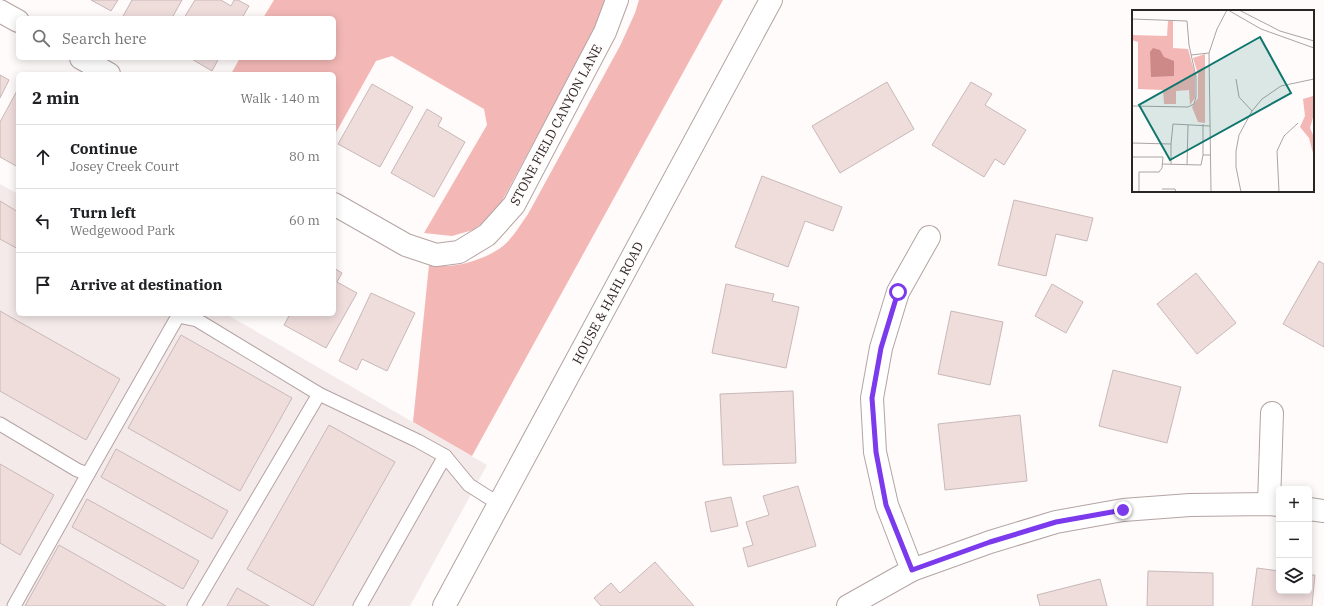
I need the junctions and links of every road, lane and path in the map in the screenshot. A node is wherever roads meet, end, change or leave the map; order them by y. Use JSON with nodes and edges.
{"nodes":[{"id":1,"x":617,"y":0,"type":"edge"},
{"id":2,"x":771,"y":0,"type":"edge"},
{"id":3,"x":0,"y":11,"type":"edge"},
{"id":4,"x":16,"y":20,"type":"edge"},
{"id":5,"x":84,"y":60,"type":"edge"},
{"id":6,"x":106,"y":72,"type":"edge"},
{"id":7,"x":336,"y":205,"type":"edge"},
{"id":8,"x":929,"y":237,"type":"dead end"},
{"id":9,"x":319,"y":394,"type":"junction"},
{"id":10,"x":1272,"y":413,"type":"dead end"},
{"id":11,"x":0,"y":424,"type":"edge"},
{"id":12,"x":445,"y":456,"type":"junction"},
{"id":13,"x":88,"y":474,"type":"junction"},
{"id":14,"x":499,"y":504,"type":"junction"},
{"id":15,"x":1274,"y":504,"type":"edge"},
{"id":16,"x":1312,"y":509,"type":"edge"},
{"id":17,"x":1324,"y":511,"type":"edge"},
{"id":18,"x":912,"y":570,"type":"junction"},
{"id":19,"x":14,"y":606,"type":"edge"},
{"id":20,"x":194,"y":606,"type":"edge"},
{"id":21,"x":360,"y":606,"type":"edge"},
{"id":22,"x":444,"y":606,"type":"edge"},
{"id":23,"x":848,"y":606,"type":"edge"}],
"edges":[{"from":1,"to":7,"type":"street","name":"STONE FIELD CANYON LANE"},
{"from":2,"to":14,"type":"street","name":"HOUSE & HAHL ROAD"},
{"from":3,"to":4,"type":"street"},
{"from":5,"to":6,"type":"street"},
{"from":8,"to":18,"type":"street"},
{"from":9,"to":12,"type":"lane"},
{"from":9,"to":13,"type":"lane"},
{"from":9,"to":20,"type":"lane"},
{"from":10,"to":15,"type":"street"},
{"from":11,"to":13,"type":"lane"},
{"from":12,"to":14,"type":"lane"},
{"from":12,"to":21,"type":"lane"},
{"from":13,"to":19,"type":"lane"},
{"from":14,"to":22,"type":"street","name":"HOUSE & HAHL ROAD"},
{"from":15,"to":18,"type":"street"},
{"from":16,"to":17,"type":"street"},
{"from":18,"to":23,"type":"street"}]}
